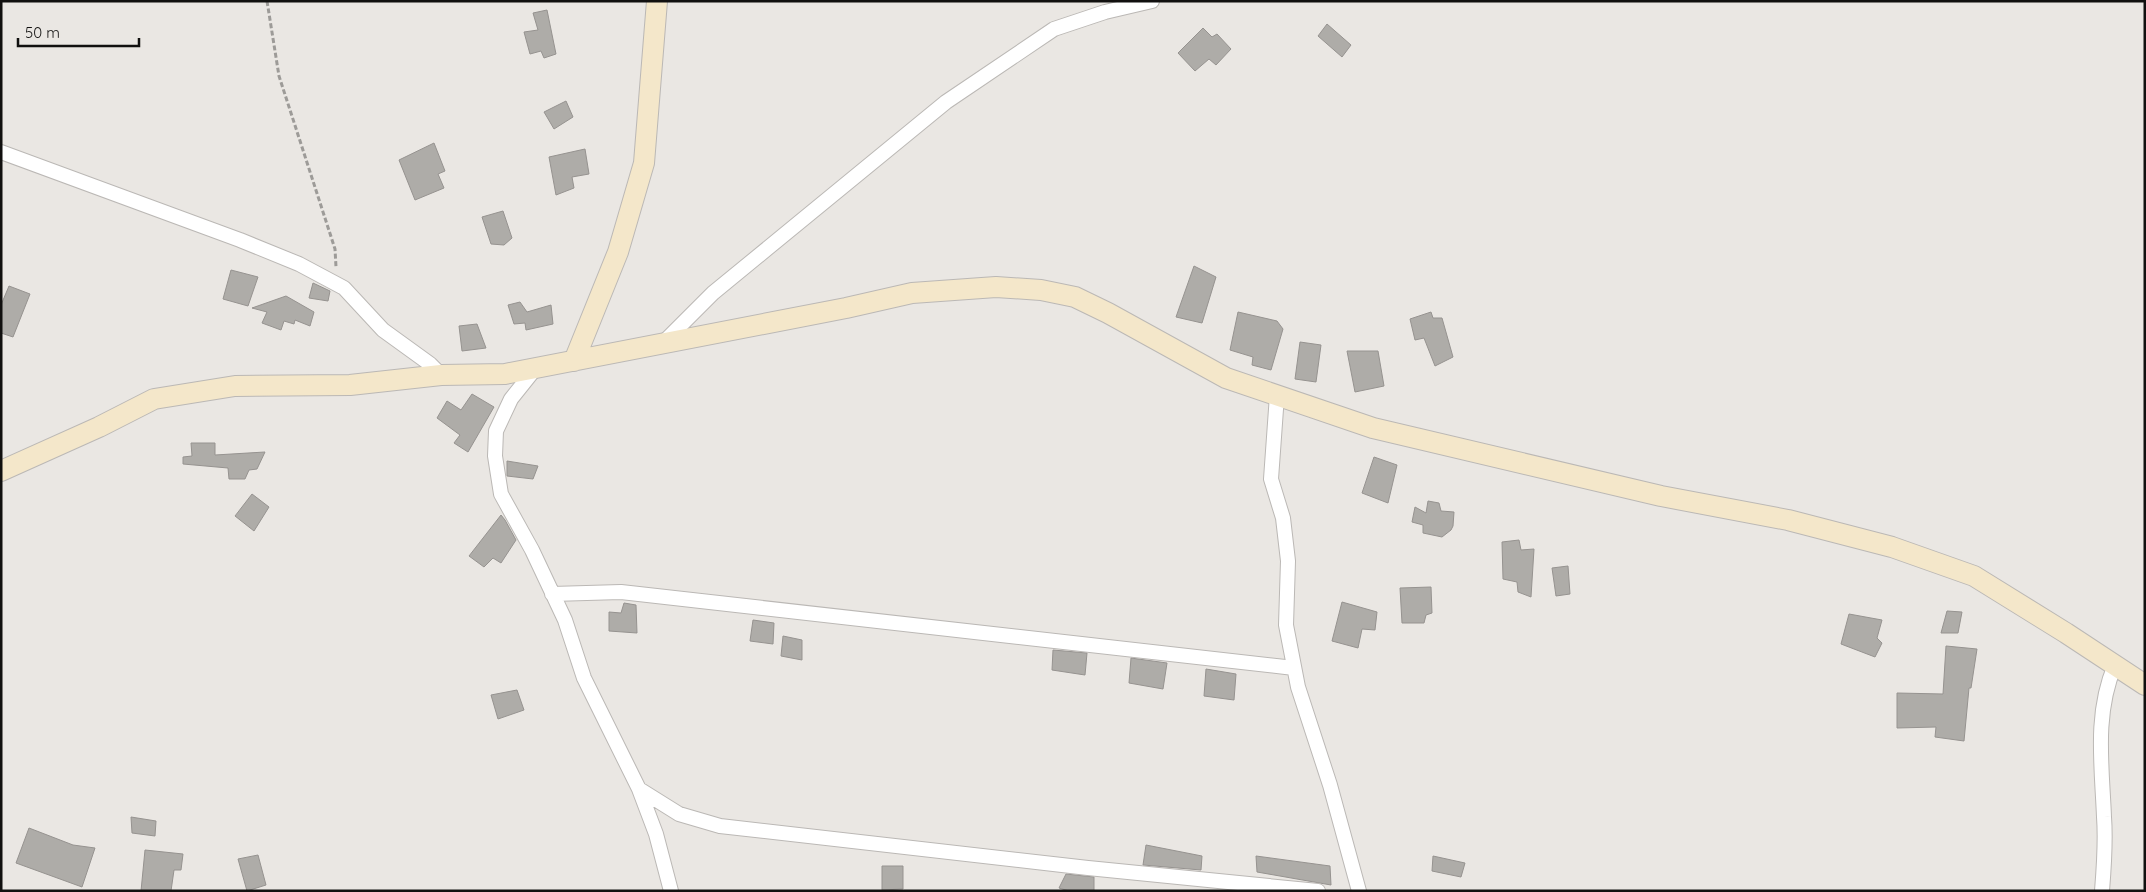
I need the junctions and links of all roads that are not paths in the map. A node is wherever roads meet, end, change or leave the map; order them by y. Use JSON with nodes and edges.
{"nodes":[{"id":1,"x":657,"y":1,"type":"edge"},
{"id":2,"x":1152,"y":1,"type":"edge"},
{"id":3,"x":1,"y":152,"type":"edge"},
{"id":4,"x":662,"y":344,"type":"junction"},
{"id":5,"x":574,"y":361,"type":"junction"},
{"id":6,"x":534,"y":369,"type":"junction"},
{"id":7,"x":441,"y":375,"type":"junction"},
{"id":8,"x":1277,"y":396,"type":"junction"},
{"id":9,"x":1,"y":471,"type":"edge"},
{"id":10,"x":552,"y":594,"type":"junction"},
{"id":11,"x":2115,"y":665,"type":"junction"},
{"id":12,"x":1294,"y":668,"type":"junction"},
{"id":13,"x":2145,"y":685,"type":"edge"},
{"id":14,"x":639,"y":789,"type":"junction"},
{"id":15,"x":671,"y":891,"type":"edge"},
{"id":16,"x":1318,"y":891,"type":"edge"},
{"id":17,"x":1359,"y":891,"type":"edge"},
{"id":18,"x":2102,"y":891,"type":"edge"}],
"edges":[{"from":1,"to":5,"type":"main road"},
{"from":2,"to":4,"type":"street"},
{"from":3,"to":7,"type":"street"},
{"from":4,"to":5,"type":"main road"},
{"from":4,"to":8,"type":"main road"},
{"from":5,"to":6,"type":"main road"},
{"from":6,"to":7,"type":"main road"},
{"from":6,"to":10,"type":"street"},
{"from":7,"to":9,"type":"main road"},
{"from":8,"to":11,"type":"main road"},
{"from":8,"to":12,"type":"street"},
{"from":10,"to":12,"type":"street"},
{"from":10,"to":14,"type":"street"},
{"from":11,"to":13,"type":"main road"},
{"from":11,"to":18,"type":"street"},
{"from":12,"to":17,"type":"street"},
{"from":14,"to":15,"type":"street"},
{"from":14,"to":16,"type":"street"}]}
